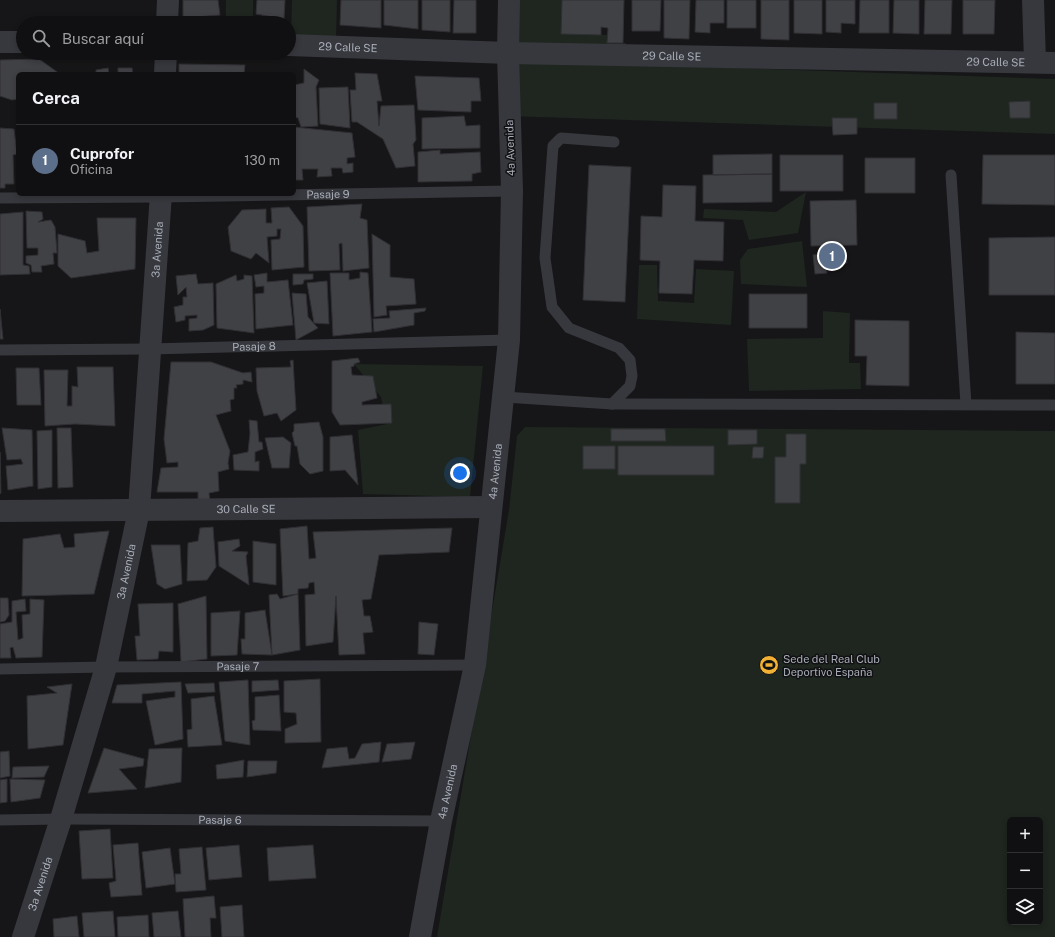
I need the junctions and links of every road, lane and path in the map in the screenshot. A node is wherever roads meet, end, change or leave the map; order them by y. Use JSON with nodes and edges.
{"nodes":[{"id":1,"x":168,"y":0,"type":"edge"},
{"id":2,"x":509,"y":0,"type":"edge"},
{"id":3,"x":1033,"y":0,"type":"edge"},
{"id":4,"x":167,"y":16,"type":"edge"},
{"id":5,"x":0,"y":42,"type":"edge"},
{"id":6,"x":16,"y":42,"type":"edge"},
{"id":7,"x":296,"y":45,"type":"edge"},
{"id":8,"x":508,"y":53,"type":"junction"},
{"id":9,"x":166,"y":60,"type":"edge"},
{"id":10,"x":1045,"y":63,"type":"edge"},
{"id":11,"x":165,"y":72,"type":"edge"},
{"id":12,"x":614,"y":142,"type":"dead end"},
{"id":13,"x":951,"y":175,"type":"dead end"},
{"id":14,"x":512,"y":192,"type":"junction"},
{"id":15,"x":296,"y":194,"type":"edge"},
{"id":16,"x":161,"y":196,"type":"edge"},
{"id":17,"x":0,"y":198,"type":"edge"},
{"id":18,"x":509,"y":340,"type":"junction"},
{"id":19,"x":150,"y":349,"type":"junction"},
{"id":20,"x":0,"y":350,"type":"edge"},
{"id":21,"x":503,"y":397,"type":"junction"},
{"id":22,"x":612,"y":404,"type":"junction"},
{"id":23,"x":966,"y":404,"type":"junction"},
{"id":24,"x":1055,"y":405,"type":"edge"},
{"id":25,"x":492,"y":507,"type":"junction"},
{"id":26,"x":139,"y":510,"type":"junction"},
{"id":27,"x":0,"y":512,"type":"edge"},
{"id":28,"x":476,"y":665,"type":"junction"},
{"id":29,"x":106,"y":667,"type":"junction"},
{"id":30,"x":0,"y":669,"type":"edge"},
{"id":31,"x":61,"y":819,"type":"junction"},
{"id":32,"x":0,"y":820,"type":"edge"},
{"id":33,"x":441,"y":822,"type":"junction"},
{"id":34,"x":23,"y":937,"type":"edge"},
{"id":35,"x":420,"y":937,"type":"edge"}],
"edges":[{"from":1,"to":4,"type":"street"},
{"from":2,"to":8,"type":"street","name":"4a Avenida"},
{"from":3,"to":10,"type":"street"},
{"from":5,"to":6,"type":"street"},
{"from":7,"to":8,"type":"street","name":"29 Calle SE"},
{"from":8,"to":10,"type":"street","name":"29 Calle SE"},
{"from":8,"to":14,"type":"street","name":"4a Avenida"},
{"from":9,"to":11,"type":"street"},
{"from":12,"to":22,"type":"lane"},
{"from":13,"to":23,"type":"lane"},
{"from":14,"to":15,"type":"lane","name":"Pasaje 9"},
{"from":14,"to":18,"type":"street","name":"4a Avenida"},
{"from":16,"to":17,"type":"lane","name":"Pasaje 9"},
{"from":16,"to":19,"type":"street","name":"3a Avenida"},
{"from":18,"to":19,"type":"lane","name":"Pasaje 8"},
{"from":18,"to":21,"type":"street","name":"4a Avenida"},
{"from":19,"to":20,"type":"lane","name":"Pasaje 8"},
{"from":19,"to":26,"type":"street","name":"3a Avenida"},
{"from":21,"to":22,"type":"lane"},
{"from":21,"to":25,"type":"street","name":"4a Avenida"},
{"from":22,"to":23,"type":"lane"},
{"from":23,"to":24,"type":"lane"},
{"from":25,"to":26,"type":"street","name":"30 Calle SE"},
{"from":25,"to":28,"type":"street","name":"4a Avenida"},
{"from":26,"to":27,"type":"street","name":"30 Calle SE"},
{"from":26,"to":29,"type":"street","name":"3a Avenida"},
{"from":28,"to":29,"type":"lane","name":"Pasaje 7"},
{"from":28,"to":33,"type":"street","name":"4a Avenida"},
{"from":29,"to":30,"type":"lane","name":"Pasaje 7"},
{"from":29,"to":31,"type":"street","name":"3a Avenida"},
{"from":31,"to":32,"type":"lane","name":"Pasaje 6"},
{"from":31,"to":33,"type":"lane","name":"Pasaje 6"},
{"from":31,"to":34,"type":"street","name":"3a Avenida"},
{"from":33,"to":35,"type":"street","name":"4a Avenida"}]}
